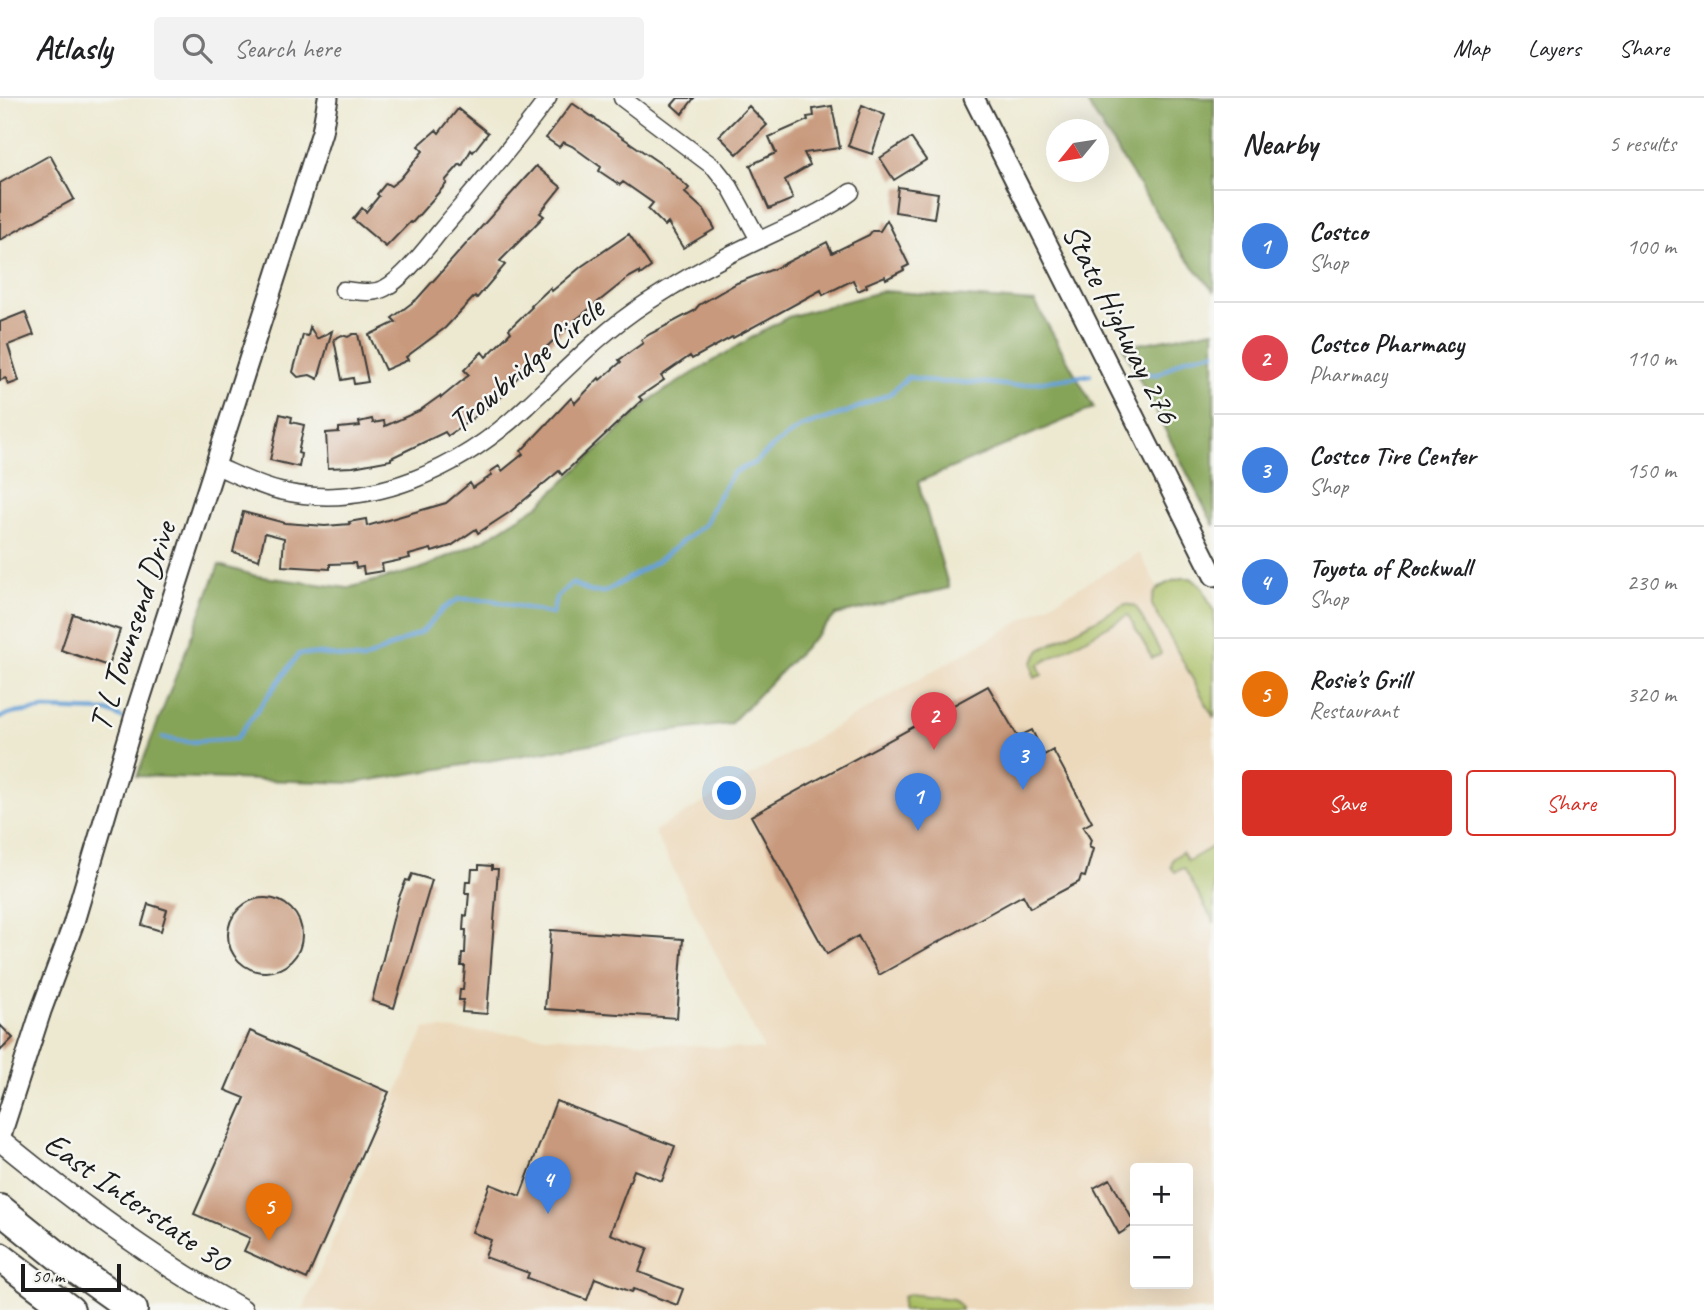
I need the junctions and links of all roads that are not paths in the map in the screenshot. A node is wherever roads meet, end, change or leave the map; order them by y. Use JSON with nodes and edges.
{"nodes":[{"id":1,"x":328,"y":98,"type":"edge"},
{"id":2,"x":343,"y":98,"type":"edge"},
{"id":3,"x":548,"y":98,"type":"edge"},
{"id":4,"x":622,"y":98,"type":"edge"},
{"id":5,"x":974,"y":98,"type":"edge"},
{"id":6,"x":322,"y":132,"type":"junction"},
{"id":7,"x":851,"y":192,"type":"dead end"},
{"id":8,"x":759,"y":240,"type":"junction"},
{"id":9,"x":342,"y":290,"type":"dead end"},
{"id":10,"x":216,"y":466,"type":"junction"},
{"id":11,"x":1214,"y":576,"type":"edge"},
{"id":12,"x":0,"y":1139,"type":"edge"},
{"id":13,"x":0,"y":1209,"type":"edge"},
{"id":14,"x":0,"y":1257,"type":"edge"},
{"id":15,"x":70,"y":1310,"type":"edge"},
{"id":16,"x":133,"y":1310,"type":"edge"},
{"id":17,"x":242,"y":1310,"type":"edge"}],
"edges":[{"from":1,"to":6,"type":"street","name":"T L Townsend Drive"},
{"from":2,"to":6,"type":"street","name":"T L Townsend Drive"},
{"from":3,"to":9,"type":"street"},
{"from":4,"to":8,"type":"street"},
{"from":5,"to":11,"type":"street","name":"State Highway 276"},
{"from":6,"to":10,"type":"street","name":"T L Townsend Drive"},
{"from":7,"to":8,"type":"street","name":"Trowbridge Circle"},
{"from":8,"to":10,"type":"street","name":"Trowbridge Circle"},
{"from":10,"to":12,"type":"street","name":"T L Townsend Drive"},
{"from":12,"to":17,"type":"main road","name":"East Interstate 30"},
{"from":13,"to":16,"type":"highway"},
{"from":14,"to":15,"type":"highway"}]}
